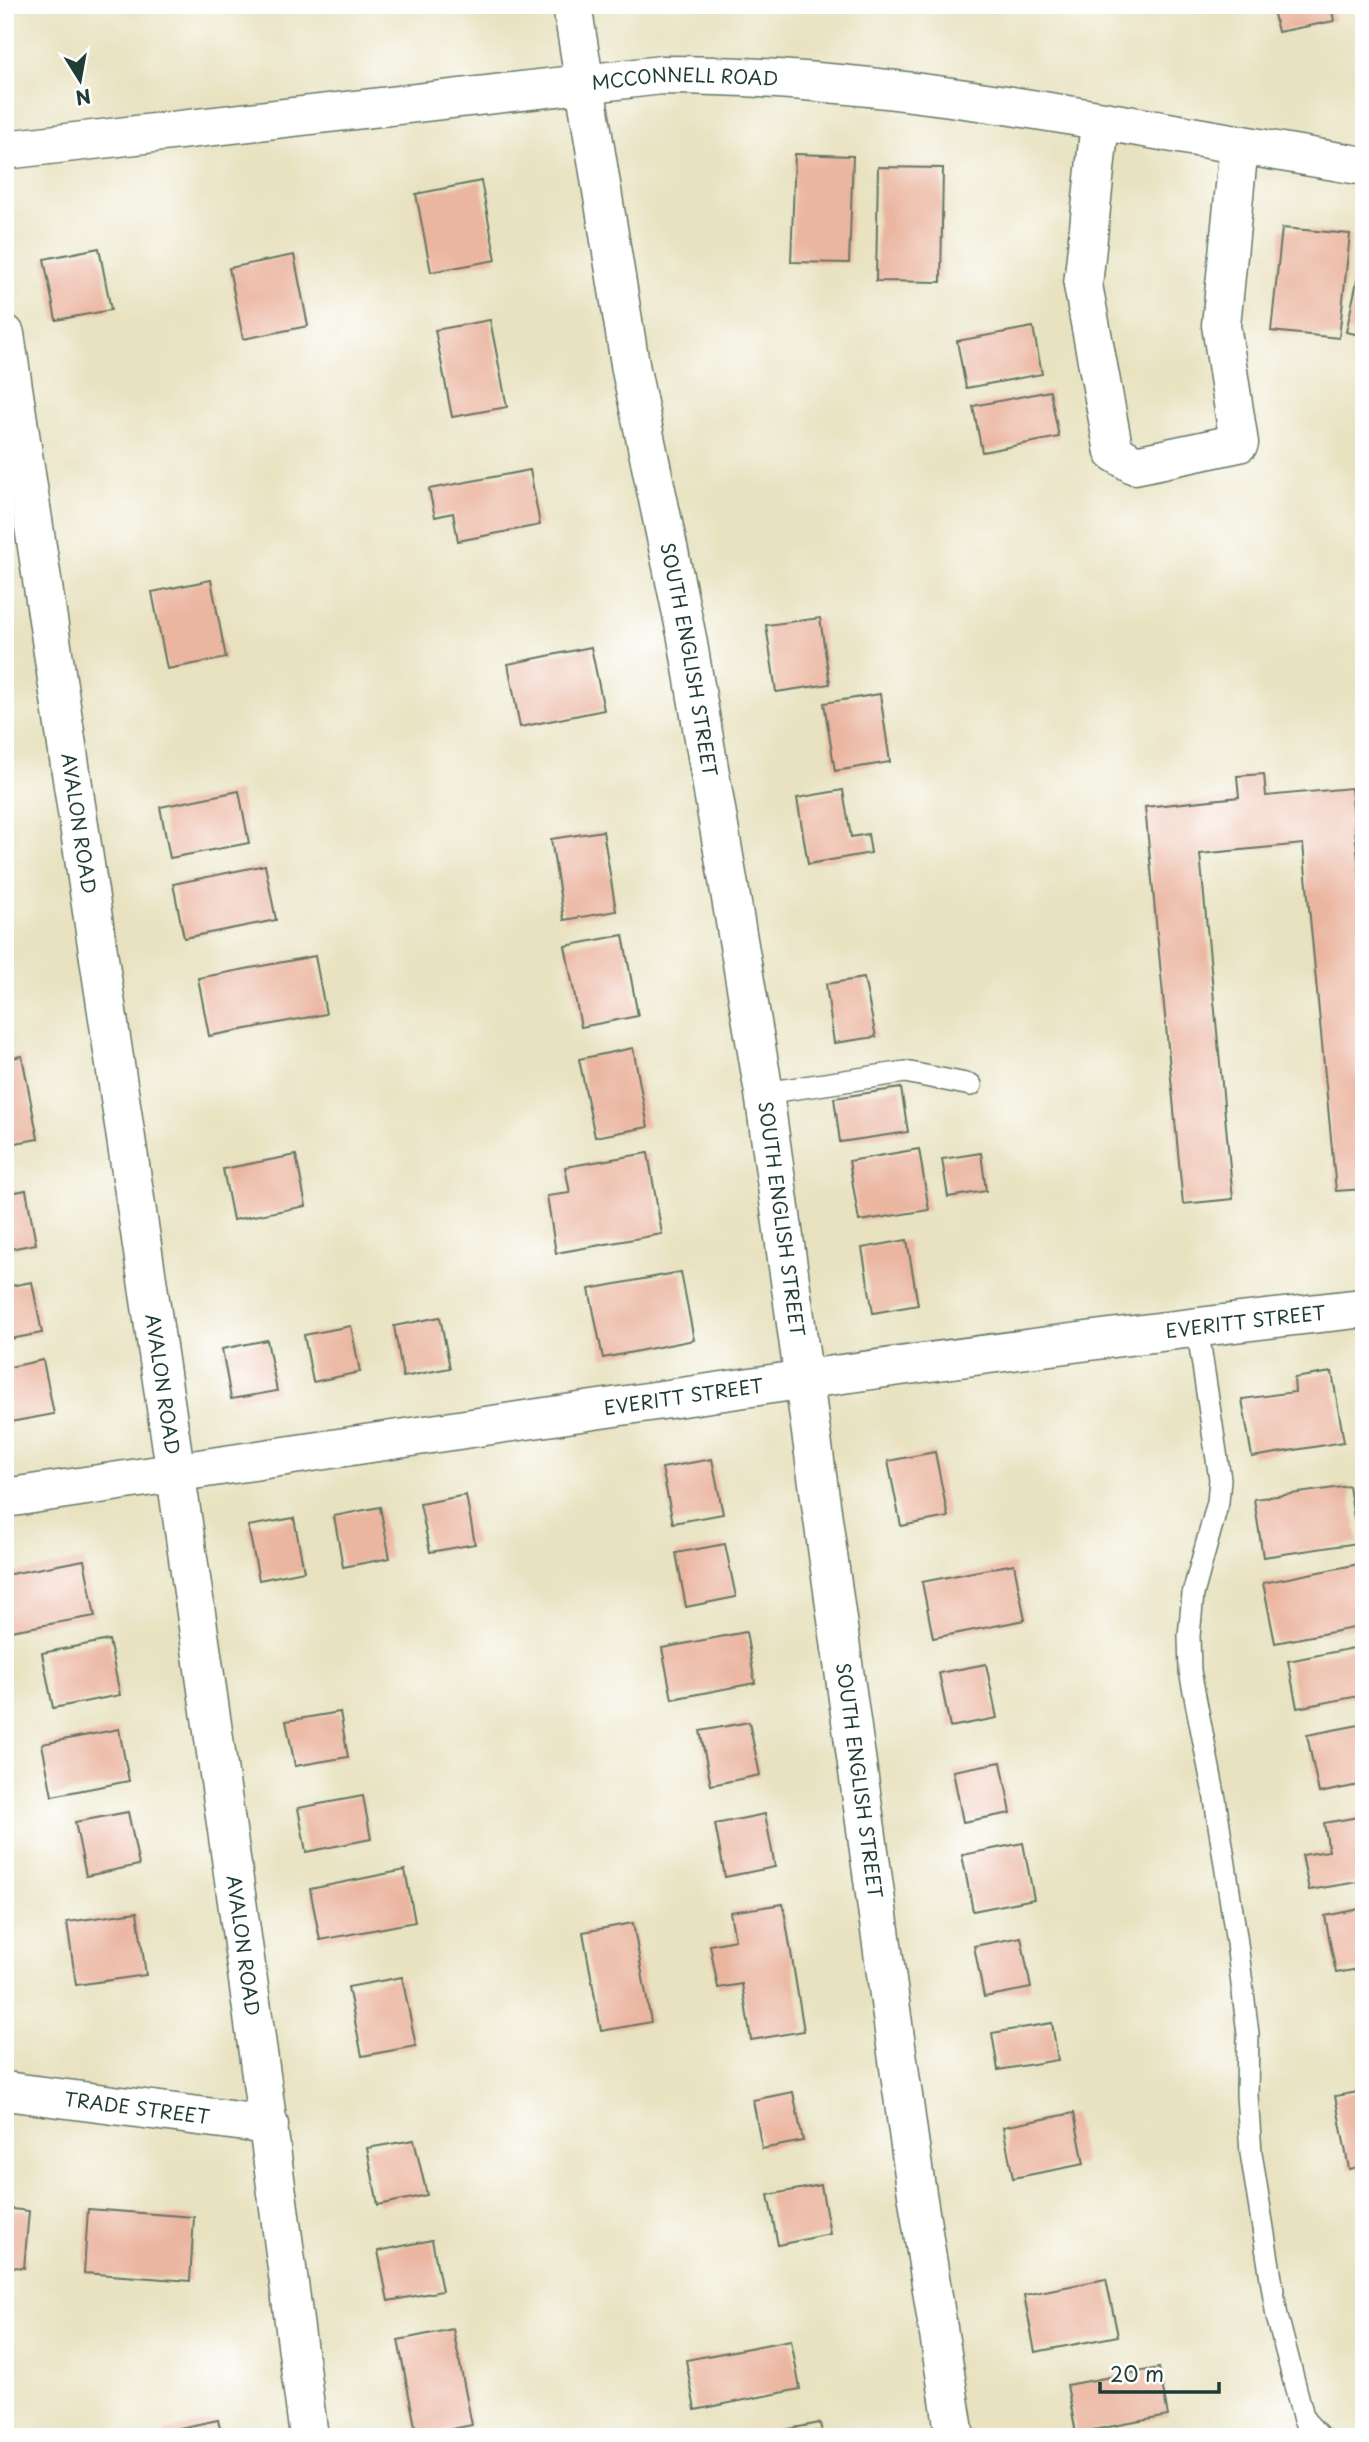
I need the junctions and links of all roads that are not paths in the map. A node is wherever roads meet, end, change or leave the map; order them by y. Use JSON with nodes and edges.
{"nodes":[{"id":1,"x":572,"y":5,"type":"edge"},
{"id":2,"x":584,"y":86,"type":"junction"},
{"id":3,"x":1100,"y":122,"type":"junction"},
{"id":4,"x":1240,"y":146,"type":"junction"},
{"id":5,"x":5,"y":150,"type":"edge"},
{"id":6,"x":1364,"y":166,"type":"edge"},
{"id":7,"x":5,"y":334,"type":"edge"},
{"id":8,"x":971,"y":1085,"type":"dead end"},
{"id":9,"x":764,"y":1093,"type":"junction"},
{"id":10,"x":1364,"y":1308,"type":"edge"},
{"id":11,"x":1197,"y":1326,"type":"junction"},
{"id":12,"x":806,"y":1379,"type":"junction"},
{"id":13,"x":175,"y":1473,"type":"junction"},
{"id":14,"x":5,"y":1498,"type":"edge"},
{"id":15,"x":5,"y":2091,"type":"edge"},
{"id":16,"x":269,"y":2126,"type":"junction"},
{"id":17,"x":309,"y":2437,"type":"edge"},
{"id":18,"x":955,"y":2437,"type":"edge"},
{"id":19,"x":1320,"y":2437,"type":"edge"}],
"edges":[{"from":1,"to":2,"type":"street","name":"SOUTH ENGLISH STREET"},
{"from":2,"to":3,"type":"street","name":"MCCONNELL ROAD"},
{"from":2,"to":5,"type":"street","name":"MCCONNELL ROAD"},
{"from":2,"to":9,"type":"street","name":"SOUTH ENGLISH STREET"},
{"from":3,"to":4,"type":"street","name":"MCCONNELL ROAD"},
{"from":3,"to":4,"type":"street"},
{"from":4,"to":6,"type":"street","name":"MCCONNELL ROAD"},
{"from":7,"to":13,"type":"street","name":"AVALON ROAD"},
{"from":8,"to":9,"type":"lane"},
{"from":9,"to":12,"type":"street","name":"SOUTH ENGLISH STREET"},
{"from":10,"to":11,"type":"street","name":"EVERITT STREET"},
{"from":11,"to":12,"type":"street","name":"EVERITT STREET"},
{"from":11,"to":19,"type":"lane"},
{"from":12,"to":13,"type":"street","name":"EVERITT STREET"},
{"from":12,"to":18,"type":"street","name":"SOUTH ENGLISH STREET"},
{"from":13,"to":14,"type":"street","name":"EVERITT STREET"},
{"from":13,"to":16,"type":"street","name":"AVALON ROAD"},
{"from":15,"to":16,"type":"street","name":"TRADE STREET"},
{"from":16,"to":17,"type":"street","name":"AVALON ROAD"}]}
